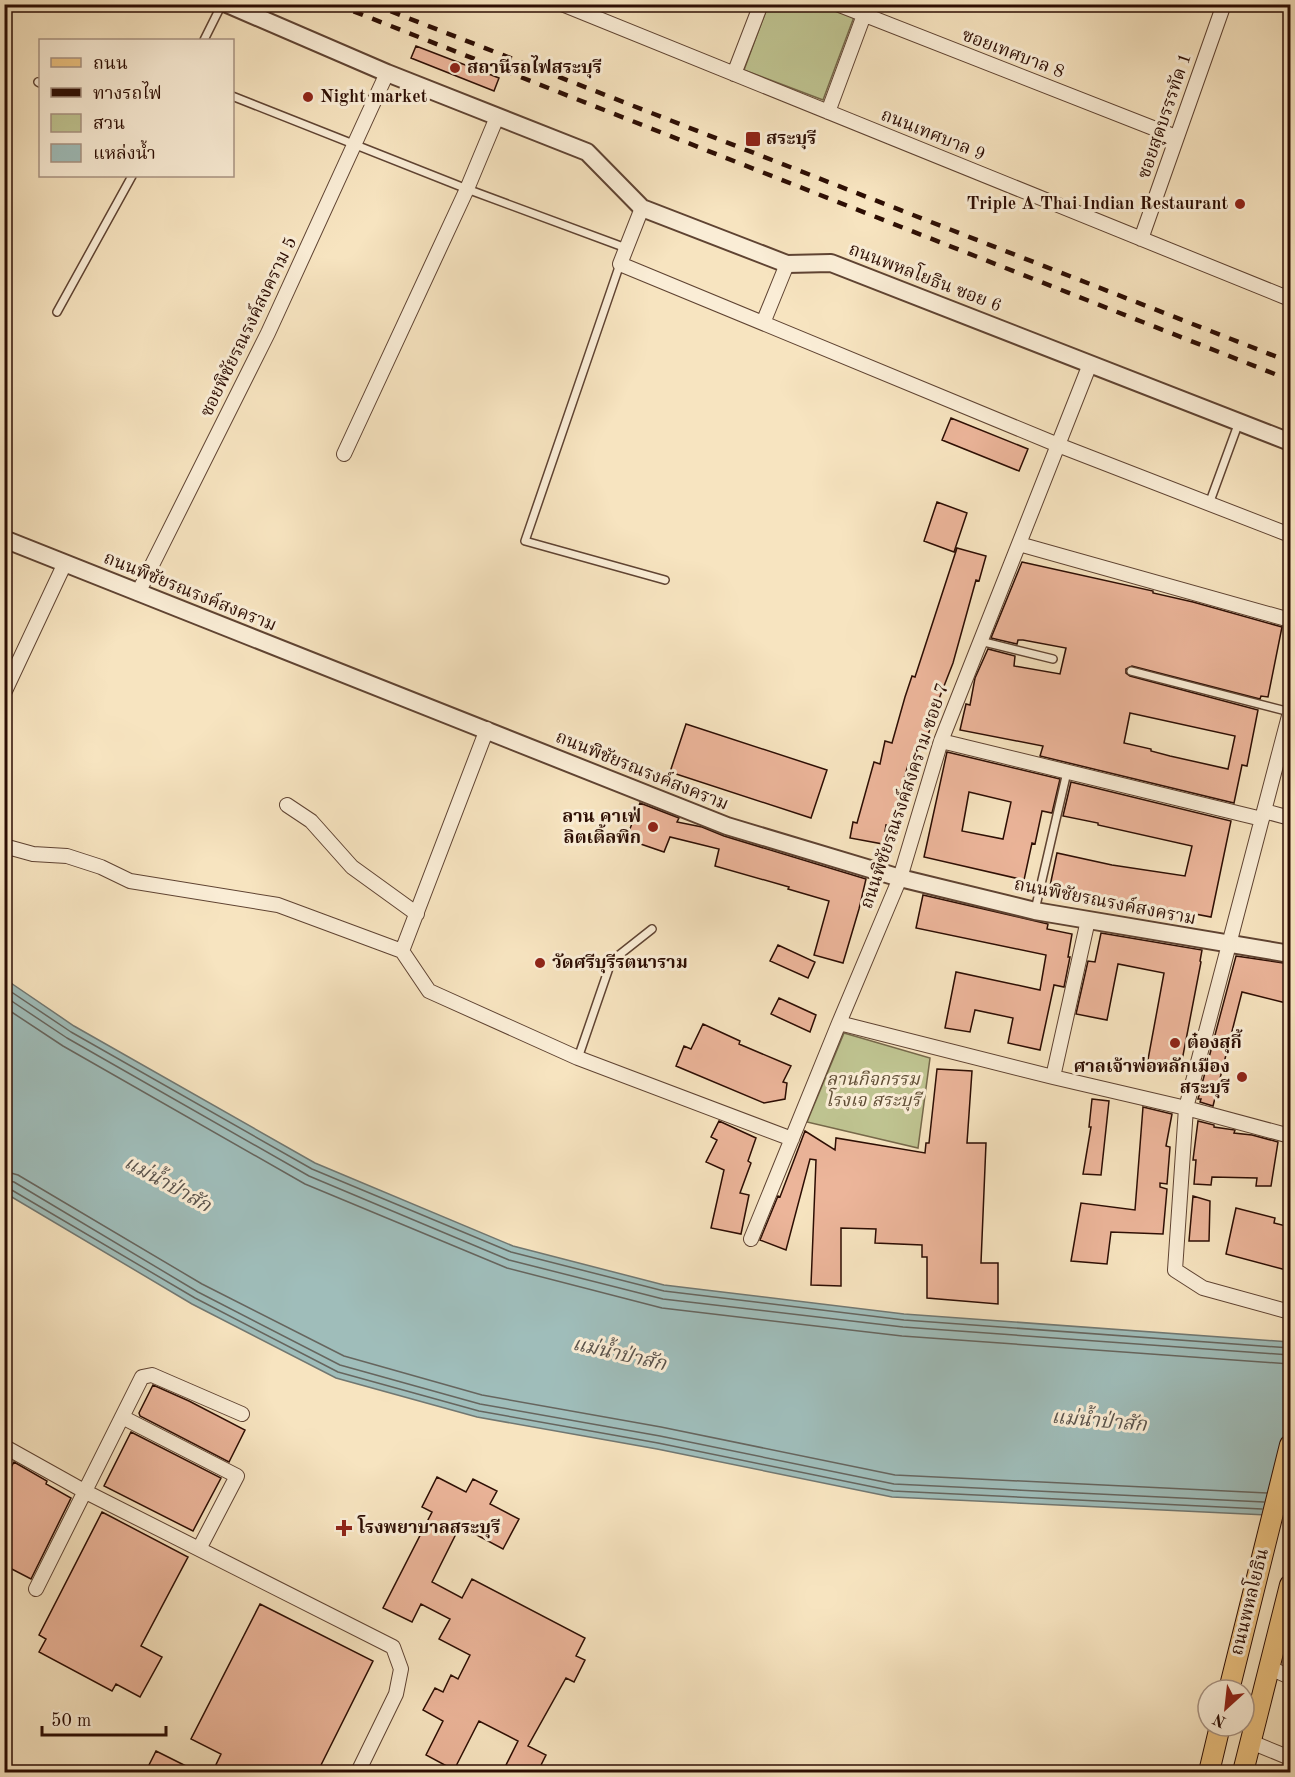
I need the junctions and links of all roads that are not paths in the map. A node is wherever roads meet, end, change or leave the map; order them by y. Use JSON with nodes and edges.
{"nodes":[{"id":1,"x":225,"y":4,"type":"edge"},
{"id":2,"x":562,"y":4,"type":"edge"},
{"id":3,"x":761,"y":4,"type":"edge"},
{"id":4,"x":837,"y":4,"type":"edge"},
{"id":5,"x":1224,"y":4,"type":"edge"},
{"id":6,"x":864,"y":15,"type":"junction"},
{"id":7,"x":205,"y":39,"type":"edge"},
{"id":8,"x":387,"y":73,"type":"junction"},
{"id":9,"x":734,"y":74,"type":"junction"},
{"id":10,"x":234,"y":97,"type":"edge"},
{"id":11,"x":828,"y":112,"type":"junction"},
{"id":12,"x":497,"y":117,"type":"junction"},
{"id":13,"x":1176,"y":137,"type":"junction"},
{"id":14,"x":356,"y":144,"type":"junction"},
{"id":15,"x":131,"y":177,"type":"edge"},
{"id":16,"x":466,"y":189,"type":"junction"},
{"id":17,"x":642,"y":208,"type":"junction"},
{"id":18,"x":1142,"y":239,"type":"junction"},
{"id":19,"x":626,"y":248,"type":"junction"},
{"id":20,"x":620,"y":264,"type":"junction"},
{"id":21,"x":787,"y":264,"type":"junction"},
{"id":22,"x":1290,"y":299,"type":"edge"},
{"id":23,"x":57,"y":312,"type":"dead end"},
{"id":24,"x":763,"y":323,"type":"junction"},
{"id":25,"x":1090,"y":364,"type":"junction"},
{"id":26,"x":1239,"y":422,"type":"junction"},
{"id":27,"x":1290,"y":442,"type":"edge"},
{"id":28,"x":1058,"y":445,"type":"junction"},
{"id":29,"x":344,"y":454,"type":"dead end"},
{"id":30,"x":1209,"y":504,"type":"junction"},
{"id":31,"x":1290,"y":535,"type":"edge"},
{"id":32,"x":4,"y":539,"type":"edge"},
{"id":33,"x":1019,"y":544,"type":"junction"},
{"id":34,"x":65,"y":563,"type":"junction"},
{"id":35,"x":665,"y":580,"type":"dead end"},
{"id":36,"x":138,"y":593,"type":"junction"},
{"id":37,"x":1290,"y":620,"type":"edge"},
{"id":38,"x":980,"y":641,"type":"junction"},
{"id":39,"x":1053,"y":659,"type":"dead end"},
{"id":40,"x":1131,"y":671,"type":"dead end"},
{"id":41,"x":4,"y":693,"type":"edge"},
{"id":42,"x":1290,"y":712,"type":"edge"},
{"id":43,"x":487,"y":729,"type":"junction"},
{"id":44,"x":941,"y":741,"type":"junction"},
{"id":45,"x":1067,"y":772,"type":"junction"},
{"id":46,"x":287,"y":805,"type":"dead end"},
{"id":47,"x":1263,"y":815,"type":"junction"},
{"id":48,"x":1290,"y":818,"type":"edge"},
{"id":49,"x":4,"y":846,"type":"edge"},
{"id":50,"x":900,"y":878,"type":"junction"},
{"id":51,"x":1035,"y":911,"type":"junction"},
{"id":52,"x":417,"y":914,"type":"junction"},
{"id":53,"x":1088,"y":920,"type":"junction"},
{"id":54,"x":652,"y":929,"type":"dead end"},
{"id":55,"x":1228,"y":945,"type":"junction"},
{"id":56,"x":402,"y":951,"type":"junction"},
{"id":57,"x":1290,"y":954,"type":"edge"},
{"id":58,"x":838,"y":1023,"type":"junction"},
{"id":59,"x":578,"y":1058,"type":"junction"},
{"id":60,"x":1053,"y":1077,"type":"junction"},
{"id":61,"x":1186,"y":1108,"type":"junction"},
{"id":62,"x":1290,"y":1136,"type":"edge"},
{"id":63,"x":792,"y":1139,"type":"junction"},
{"id":64,"x":751,"y":1239,"type":"dead end"},
{"id":65,"x":1290,"y":1312,"type":"edge"},
{"id":66,"x":242,"y":1414,"type":"dead end"},
{"id":67,"x":122,"y":1417,"type":"junction"},
{"id":68,"x":1290,"y":1445,"type":"edge"},
{"id":69,"x":7,"y":1448,"type":"dead end"},
{"id":70,"x":84,"y":1491,"type":"junction"},
{"id":71,"x":199,"y":1549,"type":"junction"},
{"id":72,"x":1290,"y":1585,"type":"edge"},
{"id":73,"x":36,"y":1589,"type":"dead end"},
{"id":74,"x":1270,"y":1668,"type":"junction"},
{"id":75,"x":1290,"y":1677,"type":"edge"},
{"id":76,"x":1232,"y":1678,"type":"edge"},
{"id":77,"x":1217,"y":1738,"type":"edge"},
{"id":78,"x":1251,"y":1742,"type":"junction"},
{"id":79,"x":1290,"y":1758,"type":"edge"},
{"id":80,"x":358,"y":1773,"type":"edge"},
{"id":81,"x":1209,"y":1773,"type":"edge"},
{"id":82,"x":1243,"y":1773,"type":"edge"}],
"edges":[{"from":1,"to":7,"type":"lane"},
{"from":1,"to":8,"type":"street","name":"ถนนพหลโยธิน ซอย 6"},
{"from":2,"to":9,"type":"street","name":"ถนนเทศบาล 9"},
{"from":3,"to":9,"type":"street"},
{"from":4,"to":6,"type":"street","name":"ซอยเทศบาล 8"},
{"from":5,"to":13,"type":"street","name":"ซอยสุดบรรรทัด 1"},
{"from":6,"to":11,"type":"street"},
{"from":6,"to":13,"type":"street","name":"ซอยเทศบาล 8"},
{"from":8,"to":12,"type":"street","name":"ถนนพหลโยธิน ซอย 6"},
{"from":8,"to":14,"type":"street","name":"ซอยพิชัยรณรงค์สงคราม 5"},
{"from":9,"to":11,"type":"street","name":"ถนนเทศบาล 9"},
{"from":10,"to":14,"type":"lane"},
{"from":11,"to":18,"type":"street","name":"ถนนเทศบาล 9"},
{"from":12,"to":16,"type":"street"},
{"from":12,"to":17,"type":"street","name":"ถนนพหลโยธิน ซอย 6"},
{"from":13,"to":18,"type":"street","name":"ซอยสุดบรรรทัด 1"},
{"from":14,"to":16,"type":"lane"},
{"from":14,"to":36,"type":"street","name":"ซอยพิชัยรณรงค์สงคราม 5"},
{"from":15,"to":23,"type":"lane"},
{"from":16,"to":19,"type":"lane"},
{"from":16,"to":29,"type":"street"},
{"from":17,"to":19,"type":"street"},
{"from":17,"to":21,"type":"street","name":"ถนนพหลโยธิน ซอย 6"},
{"from":18,"to":22,"type":"street","name":"ถนนเทศบาล 9"},
{"from":19,"to":20,"type":"street"},
{"from":20,"to":24,"type":"street"},
{"from":20,"to":35,"type":"lane"},
{"from":21,"to":24,"type":"street"},
{"from":21,"to":25,"type":"street","name":"ถนนพหลโยธิน ซอย 6"},
{"from":24,"to":28,"type":"street"},
{"from":25,"to":26,"type":"street","name":"ถนนพหลโยธิน ซอย 6"},
{"from":25,"to":28,"type":"street","name":"ถนนพิชัยรณรงค์สงคราม ซอย 7"},
{"from":26,"to":27,"type":"street","name":"ถนนพหลโยธิน ซอย 6"},
{"from":26,"to":30,"type":"lane"},
{"from":28,"to":30,"type":"street"},
{"from":28,"to":33,"type":"street","name":"ถนนพิชัยรณรงค์สงคราม ซอย 7"},
{"from":30,"to":31,"type":"street"},
{"from":32,"to":34,"type":"street","name":"ถนนพิชัยรณรงค์สงคราม"},
{"from":33,"to":37,"type":"street"},
{"from":33,"to":38,"type":"street","name":"ถนนพิชัยรณรงค์สงคราม ซอย 7"},
{"from":34,"to":36,"type":"street","name":"ถนนพิชัยรณรงค์สงคราม"},
{"from":34,"to":41,"type":"street"},
{"from":36,"to":43,"type":"street","name":"ถนนพิชัยรณรงค์สงคราม"},
{"from":38,"to":39,"type":"lane"},
{"from":38,"to":44,"type":"street","name":"ถนนพิชัยรณรงค์สงคราม ซอย 7"},
{"from":40,"to":42,"type":"lane"},
{"from":42,"to":47,"type":"street"},
{"from":43,"to":50,"type":"street","name":"ถนนพิชัยรณรงค์สงคราม"},
{"from":43,"to":52,"type":"street"},
{"from":44,"to":45,"type":"street"},
{"from":44,"to":50,"type":"street","name":"ถนนพิชัยรณรงค์สงคราม ซอย 7"},
{"from":45,"to":47,"type":"street"},
{"from":45,"to":51,"type":"lane"},
{"from":46,"to":52,"type":"street"},
{"from":47,"to":48,"type":"street"},
{"from":47,"to":55,"type":"street"},
{"from":49,"to":56,"type":"street"},
{"from":50,"to":51,"type":"street","name":"ถนนพิชัยรณรงค์สงคราม"},
{"from":50,"to":58,"type":"street","name":"ถนนพิชัยรณรงค์สงคราม ซอย 7"},
{"from":51,"to":53,"type":"street","name":"ถนนพิชัยรณรงค์สงคราม"},
{"from":52,"to":56,"type":"street"},
{"from":53,"to":55,"type":"street","name":"ถนนพิชัยรณรงค์สงคราม"},
{"from":53,"to":60,"type":"street"},
{"from":54,"to":59,"type":"lane"},
{"from":55,"to":57,"type":"street","name":"ถนนพิชัยรณรงค์สงคราม"},
{"from":55,"to":61,"type":"street"},
{"from":56,"to":59,"type":"street"},
{"from":58,"to":60,"type":"street"},
{"from":58,"to":63,"type":"street","name":"ถนนพิชัยรณรงค์สงคราม ซอย 7"},
{"from":59,"to":63,"type":"street"},
{"from":60,"to":61,"type":"street"},
{"from":61,"to":62,"type":"street"},
{"from":61,"to":65,"type":"street"},
{"from":63,"to":64,"type":"street","name":"ถนนพิชัยรณรงค์สงคราม ซอย 7"},
{"from":66,"to":67,"type":"street"},
{"from":67,"to":70,"type":"street"},
{"from":67,"to":71,"type":"street"},
{"from":68,"to":76,"type":"main road","name":"ถนนพหลโยธิน"},
{"from":69,"to":70,"type":"street"},
{"from":70,"to":71,"type":"street"},
{"from":70,"to":73,"type":"street"},
{"from":71,"to":80,"type":"street"},
{"from":72,"to":74,"type":"main road","name":"ถนนพหลโยธิน"},
{"from":74,"to":75,"type":"street"},
{"from":74,"to":78,"type":"main road","name":"ถนนพหลโยธิน"},
{"from":77,"to":81,"type":"main road"},
{"from":78,"to":79,"type":"street"},
{"from":78,"to":82,"type":"main road","name":"ถนนพหลโยธิน"}]}
